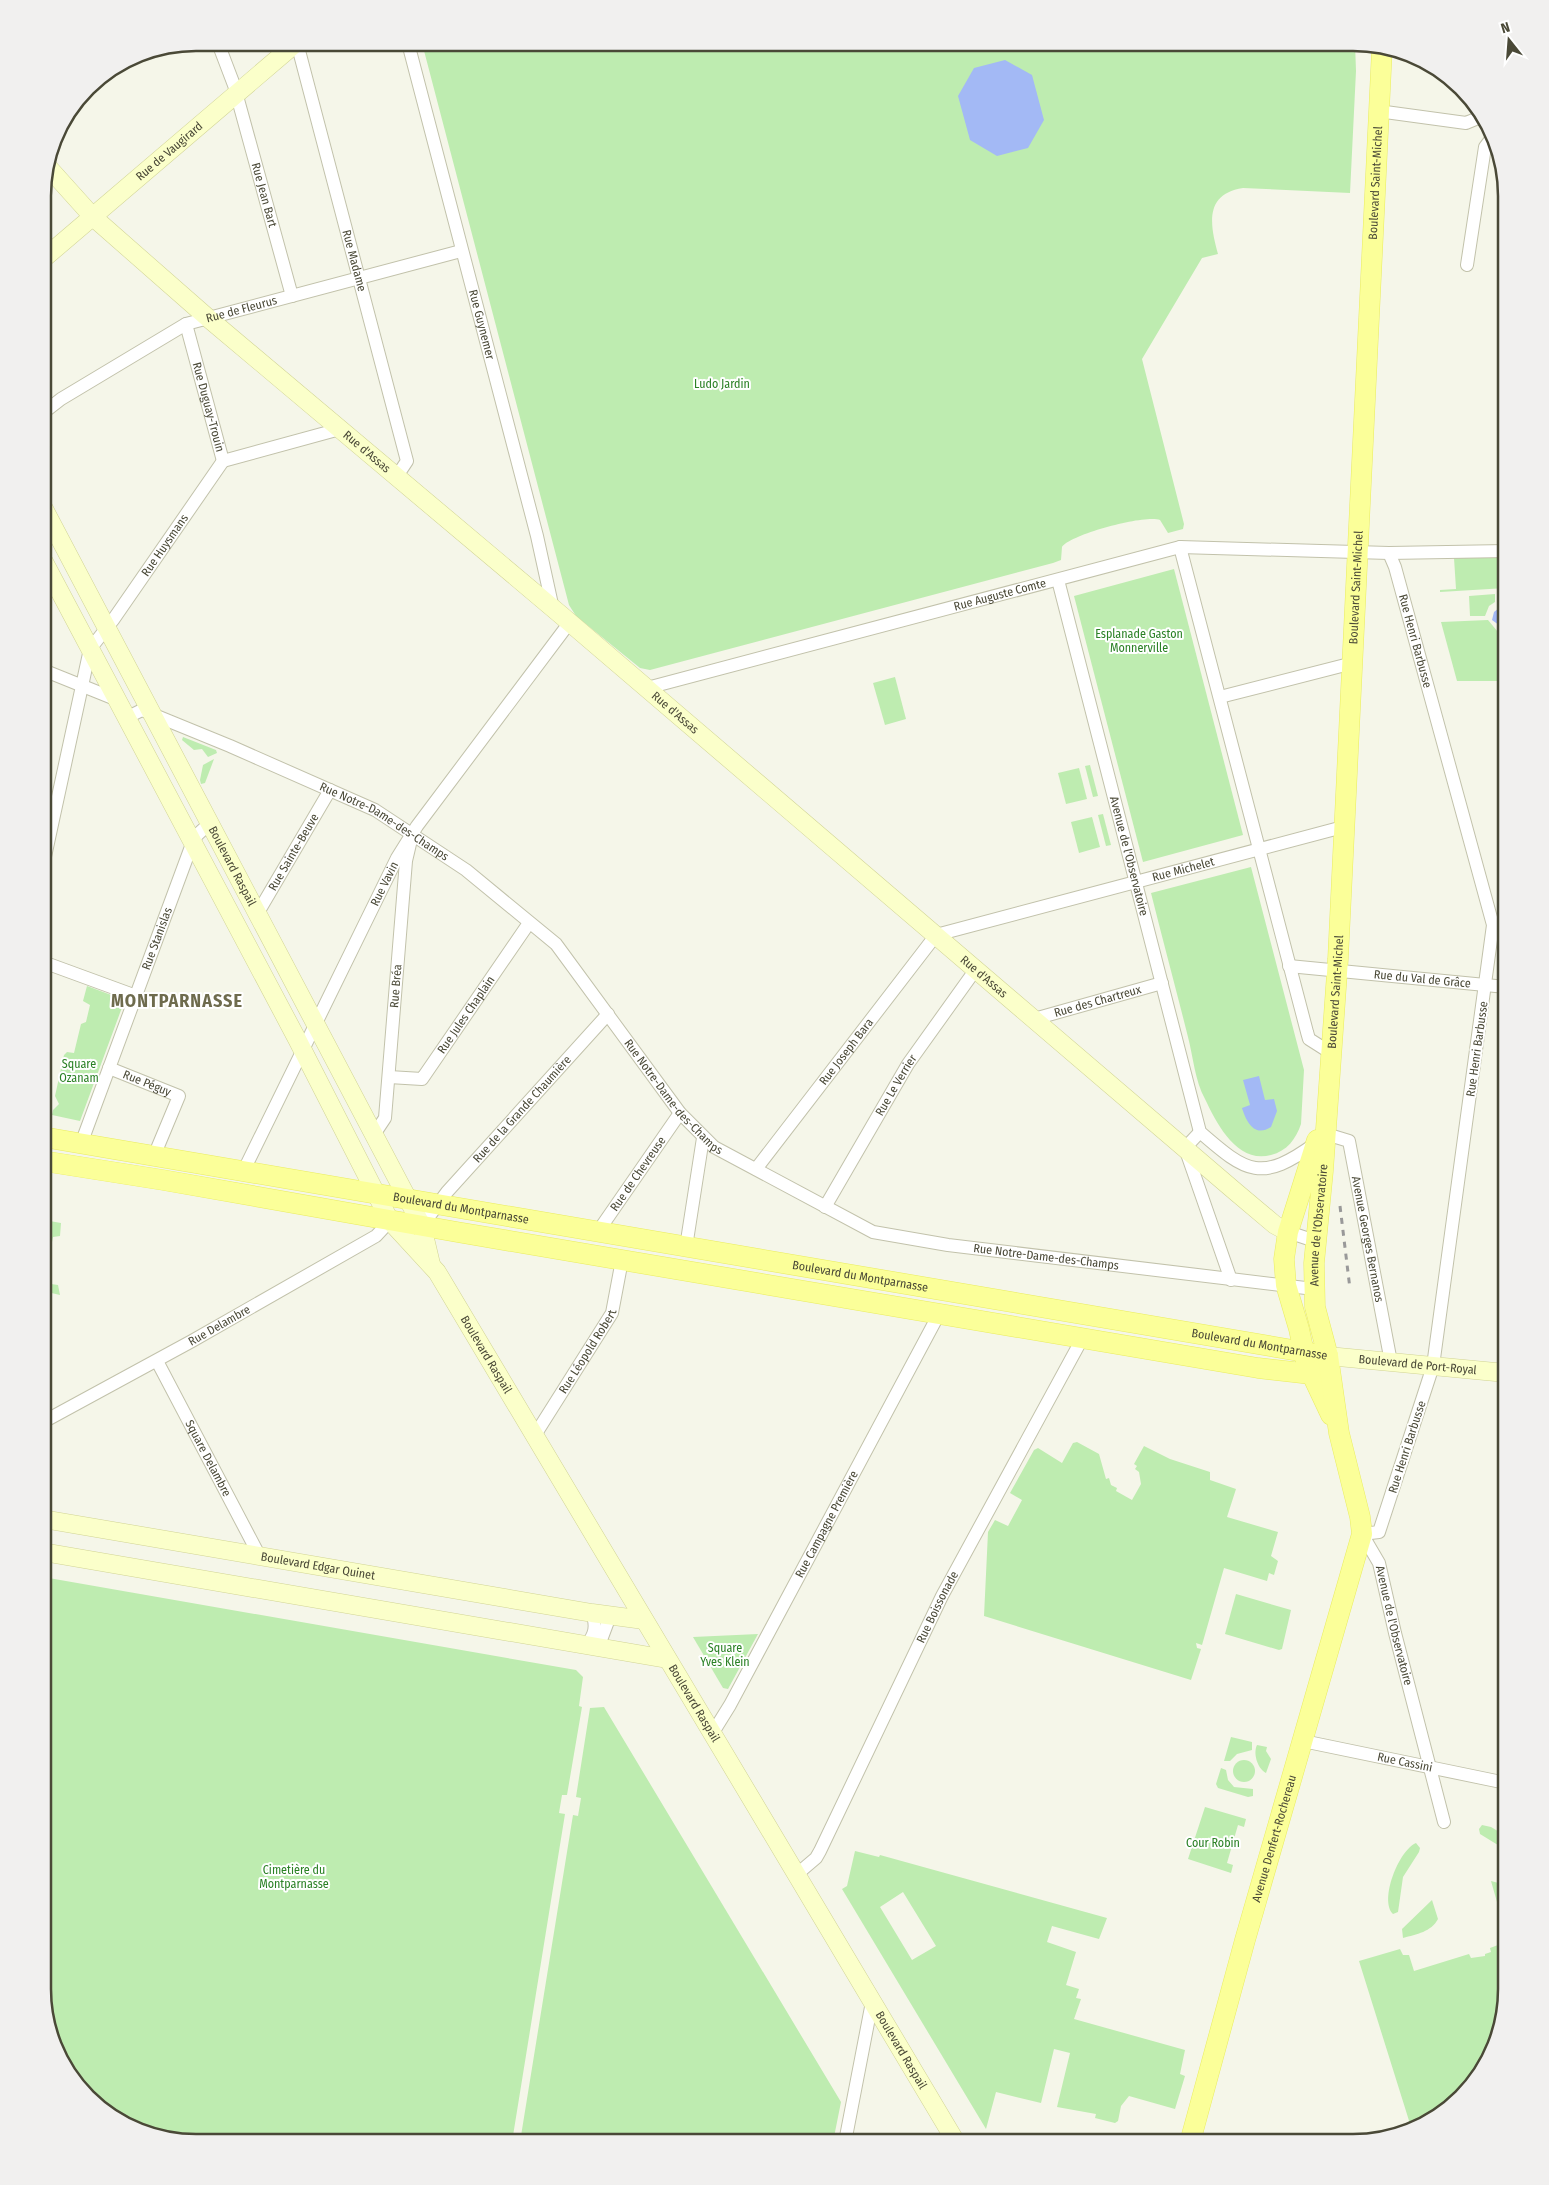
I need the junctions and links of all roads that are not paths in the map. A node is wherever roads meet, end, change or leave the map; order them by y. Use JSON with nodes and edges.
{"nodes":[{"id":1,"x":222,"y":52,"type":"edge"},
{"id":2,"x":285,"y":52,"type":"edge"},
{"id":3,"x":299,"y":52,"type":"edge"},
{"id":4,"x":411,"y":52,"type":"edge"},
{"id":5,"x":1382,"y":54,"type":"edge"},
{"id":6,"x":237,"y":94,"type":"junction"},
{"id":7,"x":1378,"y":111,"type":"junction"},
{"id":8,"x":1475,"y":119,"type":"edge"},
{"id":9,"x":1488,"y":143,"type":"edge"},
{"id":10,"x":53,"y":173,"type":"edge"},
{"id":11,"x":93,"y":217,"type":"junction"},
{"id":12,"x":461,"y":250,"type":"junction"},
{"id":13,"x":52,"y":251,"type":"edge"},
{"id":14,"x":1467,"y":265,"type":"dead end"},
{"id":15,"x":359,"y":278,"type":"junction"},
{"id":16,"x":292,"y":296,"type":"junction"},
{"id":17,"x":208,"y":318,"type":"junction"},
{"id":18,"x":186,"y":324,"type":"junction"},
{"id":19,"x":52,"y":406,"type":"edge"},
{"id":20,"x":340,"y":429,"type":"junction"},
{"id":21,"x":223,"y":461,"type":"junction"},
{"id":22,"x":397,"y":476,"type":"junction"},
{"id":23,"x":52,"y":524,"type":"edge"},
{"id":24,"x":1180,"y":547,"type":"junction"},
{"id":25,"x":1498,"y":550,"type":"edge"},
{"id":26,"x":1358,"y":552,"type":"junction"},
{"id":27,"x":1389,"y":554,"type":"junction"},
{"id":28,"x":52,"y":577,"type":"edge"},
{"id":29,"x":1058,"y":580,"type":"junction"},
{"id":30,"x":553,"y":609,"type":"junction"},
{"id":31,"x":570,"y":622,"type":"junction"},
{"id":32,"x":106,"y":629,"type":"junction"},
{"id":33,"x":90,"y":649,"type":"junction"},
{"id":34,"x":1353,"y":662,"type":"junction"},
{"id":35,"x":52,"y":673,"type":"edge"},
{"id":36,"x":82,"y":684,"type":"junction"},
{"id":37,"x":647,"y":688,"type":"junction"},
{"id":38,"x":1220,"y":697,"type":"junction"},
{"id":39,"x":115,"y":699,"type":"junction"},
{"id":40,"x":151,"y":714,"type":"junction"},
{"id":41,"x":126,"y":718,"type":"junction"},
{"id":42,"x":330,"y":790,"type":"junction"},
{"id":43,"x":209,"y":824,"type":"junction"},
{"id":44,"x":52,"y":826,"type":"edge"},
{"id":45,"x":1343,"y":826,"type":"junction"},
{"id":46,"x":412,"y":834,"type":"junction"},
{"id":47,"x":192,"y":844,"type":"junction"},
{"id":48,"x":1259,"y":849,"type":"junction"},
{"id":49,"x":1136,"y":882,"type":"junction"},
{"id":50,"x":256,"y":916,"type":"junction"},
{"id":51,"x":529,"y":923,"type":"junction"},
{"id":52,"x":936,"y":935,"type":"junction"},
{"id":53,"x":52,"y":965,"type":"edge"},
{"id":54,"x":1289,"y":966,"type":"junction"},
{"id":55,"x":976,"y":969,"type":"junction"},
{"id":56,"x":1337,"y":970,"type":"junction"},
{"id":57,"x":1162,"y":984,"type":"junction"},
{"id":58,"x":1486,"y":985,"type":"junction"},
{"id":59,"x":1498,"y":986,"type":"edge"},
{"id":60,"x":136,"y":996,"type":"junction"},
{"id":61,"x":608,"y":1014,"type":"junction"},
{"id":62,"x":1034,"y":1019,"type":"junction"},
{"id":63,"x":314,"y":1026,"type":"junction"},
{"id":64,"x":303,"y":1051,"type":"junction"},
{"id":65,"x":1331,"y":1053,"type":"junction"},
{"id":66,"x":109,"y":1068,"type":"junction"},
{"id":67,"x":389,"y":1077,"type":"junction"},
{"id":68,"x":680,"y":1113,"type":"junction"},
{"id":69,"x":1200,"y":1132,"type":"junction"},
{"id":70,"x":1322,"y":1134,"type":"junction"},
{"id":71,"x":373,"y":1136,"type":"junction"},
{"id":72,"x":703,"y":1138,"type":"junction"},
{"id":73,"x":51,"y":1139,"type":"edge"},
{"id":74,"x":81,"y":1144,"type":"junction"},
{"id":75,"x":1185,"y":1148,"type":"junction"},
{"id":76,"x":154,"y":1156,"type":"junction"},
{"id":77,"x":51,"y":1162,"type":"edge"},
{"id":78,"x":756,"y":1169,"type":"junction"},
{"id":79,"x":243,"y":1172,"type":"junction"},
{"id":80,"x":376,"y":1194,"type":"junction"},
{"id":81,"x":407,"y":1199,"type":"junction"},
{"id":82,"x":437,"y":1204,"type":"junction"},
{"id":83,"x":826,"y":1207,"type":"junction"},
{"id":84,"x":390,"y":1221,"type":"junction"},
{"id":85,"x":422,"y":1226,"type":"junction"},
{"id":86,"x":1288,"y":1232,"type":"junction"},
{"id":87,"x":597,"y":1233,"type":"junction"},
{"id":88,"x":1315,"y":1241,"type":"junction"},
{"id":89,"x":686,"y":1247,"type":"junction"},
{"id":90,"x":622,"y":1260,"type":"junction"},
{"id":91,"x":431,"y":1264,"type":"junction"},
{"id":92,"x":1231,"y":1280,"type":"junction"},
{"id":93,"x":1286,"y":1285,"type":"junction"},
{"id":94,"x":1314,"y":1289,"type":"junction"},
{"id":95,"x":939,"y":1314,"type":"junction"},
{"id":96,"x":1082,"y":1339,"type":"junction"},
{"id":97,"x":1303,"y":1351,"type":"junction"},
{"id":98,"x":1328,"y":1356,"type":"junction"},
{"id":99,"x":157,"y":1361,"type":"junction"},
{"id":100,"x":1391,"y":1362,"type":"junction"},
{"id":101,"x":1433,"y":1366,"type":"junction"},
{"id":102,"x":1498,"y":1372,"type":"edge"},
{"id":103,"x":1311,"y":1374,"type":"junction"},
{"id":104,"x":51,"y":1418,"type":"edge"},
{"id":105,"x":1339,"y":1433,"type":"junction"},
{"id":106,"x":535,"y":1435,"type":"junction"},
{"id":107,"x":51,"y":1520,"type":"edge"},
{"id":108,"x":1362,"y":1534,"type":"junction"},
{"id":109,"x":51,"y":1553,"type":"edge"},
{"id":110,"x":259,"y":1555,"type":"junction"},
{"id":111,"x":592,"y":1613,"type":"junction"},
{"id":112,"x":610,"y":1616,"type":"junction"},
{"id":113,"x":644,"y":1620,"type":"junction"},
{"id":114,"x":592,"y":1647,"type":"junction"},
{"id":115,"x":667,"y":1660,"type":"junction"},
{"id":116,"x":712,"y":1734,"type":"junction"},
{"id":117,"x":1303,"y":1741,"type":"junction"},
{"id":118,"x":1430,"y":1768,"type":"junction"},
{"id":119,"x":1498,"y":1781,"type":"edge"},
{"id":120,"x":1444,"y":1822,"type":"dead end"},
{"id":121,"x":796,"y":1874,"type":"junction"},
{"id":122,"x":872,"y":2002,"type":"junction"},
{"id":123,"x":847,"y":2134,"type":"edge"},
{"id":124,"x":951,"y":2134,"type":"edge"},
{"id":125,"x":1192,"y":2134,"type":"edge"}],
"edges":[{"from":1,"to":6,"type":"street","name":"Rue Jean Bart"},
{"from":2,"to":6,"type":"street","name":"Rue de Vaugirard"},
{"from":3,"to":15,"type":"street","name":"Rue Madame"},
{"from":4,"to":12,"type":"street","name":"Rue Guynemer"},
{"from":5,"to":7,"type":"main road","name":"Boulevard Saint-Michel"},
{"from":6,"to":11,"type":"street","name":"Rue de Vaugirard"},
{"from":6,"to":16,"type":"street","name":"Rue Jean Bart"},
{"from":7,"to":8,"type":"street"},
{"from":7,"to":26,"type":"main road","name":"Boulevard Saint-Michel"},
{"from":9,"to":14,"type":"street"},
{"from":10,"to":11,"type":"street","name":"Rue d'Assas"},
{"from":11,"to":13,"type":"street","name":"Rue de Vaugirard"},
{"from":11,"to":17,"type":"street","name":"Rue d'Assas"},
{"from":12,"to":15,"type":"street","name":"Rue de Fleurus"},
{"from":12,"to":30,"type":"street","name":"Rue Guynemer"},
{"from":15,"to":16,"type":"street","name":"Rue de Fleurus"},
{"from":15,"to":22,"type":"street","name":"Rue Madame"},
{"from":16,"to":17,"type":"street","name":"Rue de Fleurus"},
{"from":17,"to":18,"type":"street","name":"Rue de Fleurus"},
{"from":17,"to":20,"type":"street","name":"Rue d'Assas"},
{"from":18,"to":19,"type":"street","name":"Rue de Fleurus"},
{"from":18,"to":21,"type":"street","name":"Rue Duguay-Trouin"},
{"from":20,"to":21,"type":"street","name":"Rue Duguay-Trouin"},
{"from":20,"to":22,"type":"street","name":"Rue d'Assas"},
{"from":21,"to":32,"type":"street","name":"Rue Huysmans"},
{"from":22,"to":30,"type":"street","name":"Rue d'Assas"},
{"from":23,"to":32,"type":"street","name":"Boulevard Raspail"},
{"from":24,"to":26,"type":"street","name":"Rue Auguste Comte"},
{"from":24,"to":29,"type":"street","name":"Rue Auguste Comte"},
{"from":24,"to":38,"type":"street"},
{"from":25,"to":27,"type":"street","name":"Rue Auguste Comte"},
{"from":26,"to":27,"type":"street","name":"Rue Auguste Comte"},
{"from":26,"to":34,"type":"main road","name":"Boulevard Saint-Michel"},
{"from":27,"to":58,"type":"street","name":"Rue Henri Barbusse"},
{"from":28,"to":33,"type":"street","name":"Boulevard Raspail"},
{"from":29,"to":37,"type":"street","name":"Rue Auguste Comte"},
{"from":29,"to":49,"type":"street","name":"Avenue de l'Observatoire"},
{"from":30,"to":31,"type":"street","name":"Rue d'Assas"},
{"from":31,"to":37,"type":"street","name":"Rue d'Assas"},
{"from":31,"to":46,"type":"street","name":"Rue Vavin"},
{"from":32,"to":33,"type":"street","name":"Rue Huysmans"},
{"from":32,"to":40,"type":"street","name":"Boulevard Raspail"},
{"from":33,"to":36,"type":"street"},
{"from":33,"to":39,"type":"street","name":"Boulevard Raspail"},
{"from":34,"to":38,"type":"street"},
{"from":34,"to":45,"type":"main road","name":"Boulevard Saint-Michel"},
{"from":35,"to":36,"type":"street"},
{"from":36,"to":39,"type":"street"},
{"from":36,"to":44,"type":"street"},
{"from":37,"to":52,"type":"street","name":"Rue d'Assas"},
{"from":38,"to":48,"type":"street"},
{"from":39,"to":41,"type":"street","name":"Boulevard Raspail"},
{"from":40,"to":41,"type":"street"},
{"from":40,"to":42,"type":"street","name":"Rue Notre-Dame-des-Champs"},
{"from":40,"to":43,"type":"street","name":"Boulevard Raspail"},
{"from":41,"to":47,"type":"street","name":"Boulevard Raspail"},
{"from":42,"to":46,"type":"street","name":"Rue Notre-Dame-des-Champs"},
{"from":42,"to":50,"type":"street","name":"Rue Sainte-Beuve"},
{"from":43,"to":47,"type":"street","name":"Rue Stanislas"},
{"from":43,"to":50,"type":"street","name":"Boulevard Raspail"},
{"from":45,"to":48,"type":"street","name":"Rue Michelet"},
{"from":45,"to":56,"type":"main road","name":"Boulevard Saint-Michel"},
{"from":46,"to":51,"type":"street","name":"Rue Notre-Dame-des-Champs"},
{"from":46,"to":63,"type":"street","name":"Rue Vavin"},
{"from":46,"to":67,"type":"street","name":"Rue Bréa"},
{"from":47,"to":60,"type":"street","name":"Rue Stanislas"},
{"from":47,"to":64,"type":"street","name":"Boulevard Raspail"},
{"from":48,"to":49,"type":"street","name":"Rue Michelet"},
{"from":48,"to":54,"type":"street"},
{"from":49,"to":52,"type":"street","name":"Rue Michelet"},
{"from":49,"to":57,"type":"street","name":"Avenue de l'Observatoire"},
{"from":50,"to":63,"type":"street","name":"Boulevard Raspail"},
{"from":51,"to":61,"type":"street","name":"Rue Notre-Dame-des-Champs"},
{"from":51,"to":67,"type":"street","name":"Rue Jules Chaplain"},
{"from":52,"to":55,"type":"street","name":"Rue d'Assas"},
{"from":52,"to":78,"type":"street","name":"Rue Joseph Bara"},
{"from":53,"to":60,"type":"street"},
{"from":54,"to":56,"type":"street","name":"Rue du Val de Grâce"},
{"from":54,"to":65,"type":"street"},
{"from":55,"to":62,"type":"street","name":"Rue d'Assas"},
{"from":55,"to":83,"type":"street","name":"Rue Le Verrier"},
{"from":56,"to":58,"type":"street","name":"Rue du Val de Grâce"},
{"from":56,"to":65,"type":"main road","name":"Boulevard Saint-Michel"},
{"from":57,"to":62,"type":"street","name":"Rue des Chartreux"},
{"from":57,"to":69,"type":"street","name":"Avenue de l'Observatoire"},
{"from":58,"to":59,"type":"street","name":"Rue du Val de Grâce"},
{"from":58,"to":101,"type":"street","name":"Rue Henri Barbusse"},
{"from":60,"to":66,"type":"street","name":"Rue Stanislas"},
{"from":61,"to":68,"type":"street","name":"Rue Notre-Dame-des-Champs"},
{"from":61,"to":82,"type":"street","name":"Rue de la Grande Chaumière"},
{"from":62,"to":75,"type":"street","name":"Rue d'Assas"},
{"from":63,"to":64,"type":"street","name":"Rue Vavin"},
{"from":63,"to":71,"type":"street","name":"Boulevard Raspail"},
{"from":64,"to":79,"type":"street","name":"Rue Vavin"},
{"from":64,"to":80,"type":"street","name":"Boulevard Raspail"},
{"from":65,"to":70,"type":"main road","name":"Boulevard Saint-Michel"},
{"from":66,"to":74,"type":"street","name":"Rue Stanislas"},
{"from":66,"to":76,"type":"street","name":"Rue Péguy"},
{"from":67,"to":71,"type":"street","name":"Rue Bréa"},
{"from":68,"to":72,"type":"street","name":"Rue Notre-Dame-des-Champs"},
{"from":68,"to":87,"type":"street","name":"Rue de Chevreuse"},
{"from":69,"to":70,"type":"street","name":"Avenue de l'Observatoire"},
{"from":69,"to":75,"type":"street"},
{"from":70,"to":86,"type":"main road","name":"Avenue de l'Observatoire"},
{"from":70,"to":88,"type":"main road","name":"Avenue de l'Observatoire"},
{"from":70,"to":100,"type":"street","name":"Avenue Georges Bernanos"},
{"from":71,"to":81,"type":"street","name":"Boulevard Raspail"},
{"from":72,"to":78,"type":"street","name":"Rue Notre-Dame-des-Champs"},
{"from":72,"to":89,"type":"street"},
{"from":73,"to":74,"type":"main road","name":"Boulevard du Montparnasse"},
{"from":74,"to":76,"type":"main road","name":"Boulevard du Montparnasse"},
{"from":75,"to":86,"type":"street","name":"Rue d'Assas"},
{"from":75,"to":92,"type":"street"},
{"from":76,"to":79,"type":"main road","name":"Boulevard du Montparnasse"},
{"from":77,"to":84,"type":"main road","name":"Boulevard du Montparnasse"},
{"from":78,"to":83,"type":"street","name":"Rue Notre-Dame-des-Champs"},
{"from":79,"to":80,"type":"main road","name":"Boulevard du Montparnasse"},
{"from":80,"to":81,"type":"main road","name":"Boulevard du Montparnasse"},
{"from":80,"to":84,"type":"street","name":"Boulevard Raspail"},
{"from":81,"to":82,"type":"main road","name":"Boulevard du Montparnasse"},
{"from":81,"to":85,"type":"street","name":"Boulevard Raspail"},
{"from":82,"to":85,"type":"street"},
{"from":82,"to":87,"type":"main road","name":"Boulevard du Montparnasse"},
{"from":83,"to":92,"type":"street","name":"Rue Notre-Dame-des-Champs"},
{"from":84,"to":85,"type":"main road","name":"Boulevard du Montparnasse"},
{"from":84,"to":91,"type":"street","name":"Boulevard Raspail"},
{"from":84,"to":99,"type":"street","name":"Rue Delambre"},
{"from":85,"to":90,"type":"main road","name":"Boulevard du Montparnasse"},
{"from":85,"to":91,"type":"street","name":"Boulevard Raspail"},
{"from":86,"to":88,"type":"street","name":"Rue d'Assas"},
{"from":86,"to":93,"type":"main road","name":"Avenue de l'Observatoire"},
{"from":87,"to":89,"type":"main road","name":"Boulevard du Montparnasse"},
{"from":88,"to":94,"type":"main road","name":"Avenue de l'Observatoire"},
{"from":89,"to":97,"type":"main road","name":"Boulevard du Montparnasse"},
{"from":90,"to":95,"type":"main road","name":"Boulevard du Montparnasse"},
{"from":90,"to":106,"type":"street","name":"Rue Léopold Robert"},
{"from":91,"to":106,"type":"street","name":"Boulevard Raspail"},
{"from":92,"to":93,"type":"street","name":"Rue Notre-Dame-des-Champs"},
{"from":93,"to":94,"type":"street","name":"Rue Notre-Dame-des-Champs"},
{"from":93,"to":97,"type":"main road","name":"Avenue de l'Observatoire"},
{"from":94,"to":98,"type":"main road","name":"Avenue de l'Observatoire"},
{"from":95,"to":96,"type":"main road","name":"Boulevard du Montparnasse"},
{"from":95,"to":116,"type":"street","name":"Rue Campagne Première"},
{"from":96,"to":103,"type":"main road","name":"Boulevard du Montparnasse"},
{"from":96,"to":121,"type":"street","name":"Rue Boissonade"},
{"from":97,"to":98,"type":"main road","name":"Boulevard du Montparnasse"},
{"from":97,"to":103,"type":"main road","name":"Avenue de l'Observatoire"},
{"from":98,"to":100,"type":"street","name":"Boulevard de Port-Royal"},
{"from":98,"to":103,"type":"main road","name":"Boulevard du Montparnasse"},
{"from":98,"to":105,"type":"main road","name":"Avenue de l'Observatoire"},
{"from":99,"to":104,"type":"street","name":"Rue Delambre"},
{"from":99,"to":110,"type":"street","name":"Square Delambre"},
{"from":100,"to":101,"type":"street","name":"Boulevard de Port-Royal"},
{"from":101,"to":102,"type":"street","name":"Boulevard de Port-Royal"},
{"from":101,"to":108,"type":"street","name":"Rue Henri Barbusse"},
{"from":103,"to":105,"type":"main road","name":"Avenue de l'Observatoire"},
{"from":105,"to":108,"type":"main road","name":"Avenue de l'Observatoire"},
{"from":106,"to":113,"type":"street","name":"Boulevard Raspail"},
{"from":107,"to":110,"type":"street","name":"Boulevard Edgar Quinet"},
{"from":108,"to":117,"type":"main road","name":"Avenue Denfert-Rochereau"},
{"from":108,"to":118,"type":"street","name":"Avenue de l'Observatoire"},
{"from":109,"to":114,"type":"street"},
{"from":110,"to":111,"type":"street","name":"Boulevard Edgar Quinet"},
{"from":111,"to":112,"type":"street","name":"Boulevard Edgar Quinet"},
{"from":111,"to":114,"type":"street"},
{"from":112,"to":113,"type":"street","name":"Boulevard Edgar Quinet"},
{"from":112,"to":114,"type":"street"},
{"from":113,"to":115,"type":"street","name":"Boulevard Raspail"},
{"from":114,"to":115,"type":"street"},
{"from":115,"to":116,"type":"street","name":"Boulevard Raspail"},
{"from":116,"to":121,"type":"street","name":"Boulevard Raspail"},
{"from":117,"to":118,"type":"street","name":"Rue Cassini"},
{"from":117,"to":125,"type":"main road","name":"Avenue Denfert-Rochereau"},
{"from":118,"to":119,"type":"street","name":"Rue Cassini"},
{"from":118,"to":120,"type":"street","name":"Avenue de l'Observatoire"},
{"from":121,"to":122,"type":"street","name":"Boulevard Raspail"},
{"from":122,"to":123,"type":"street"},
{"from":122,"to":124,"type":"street","name":"Boulevard Raspail"}]}
